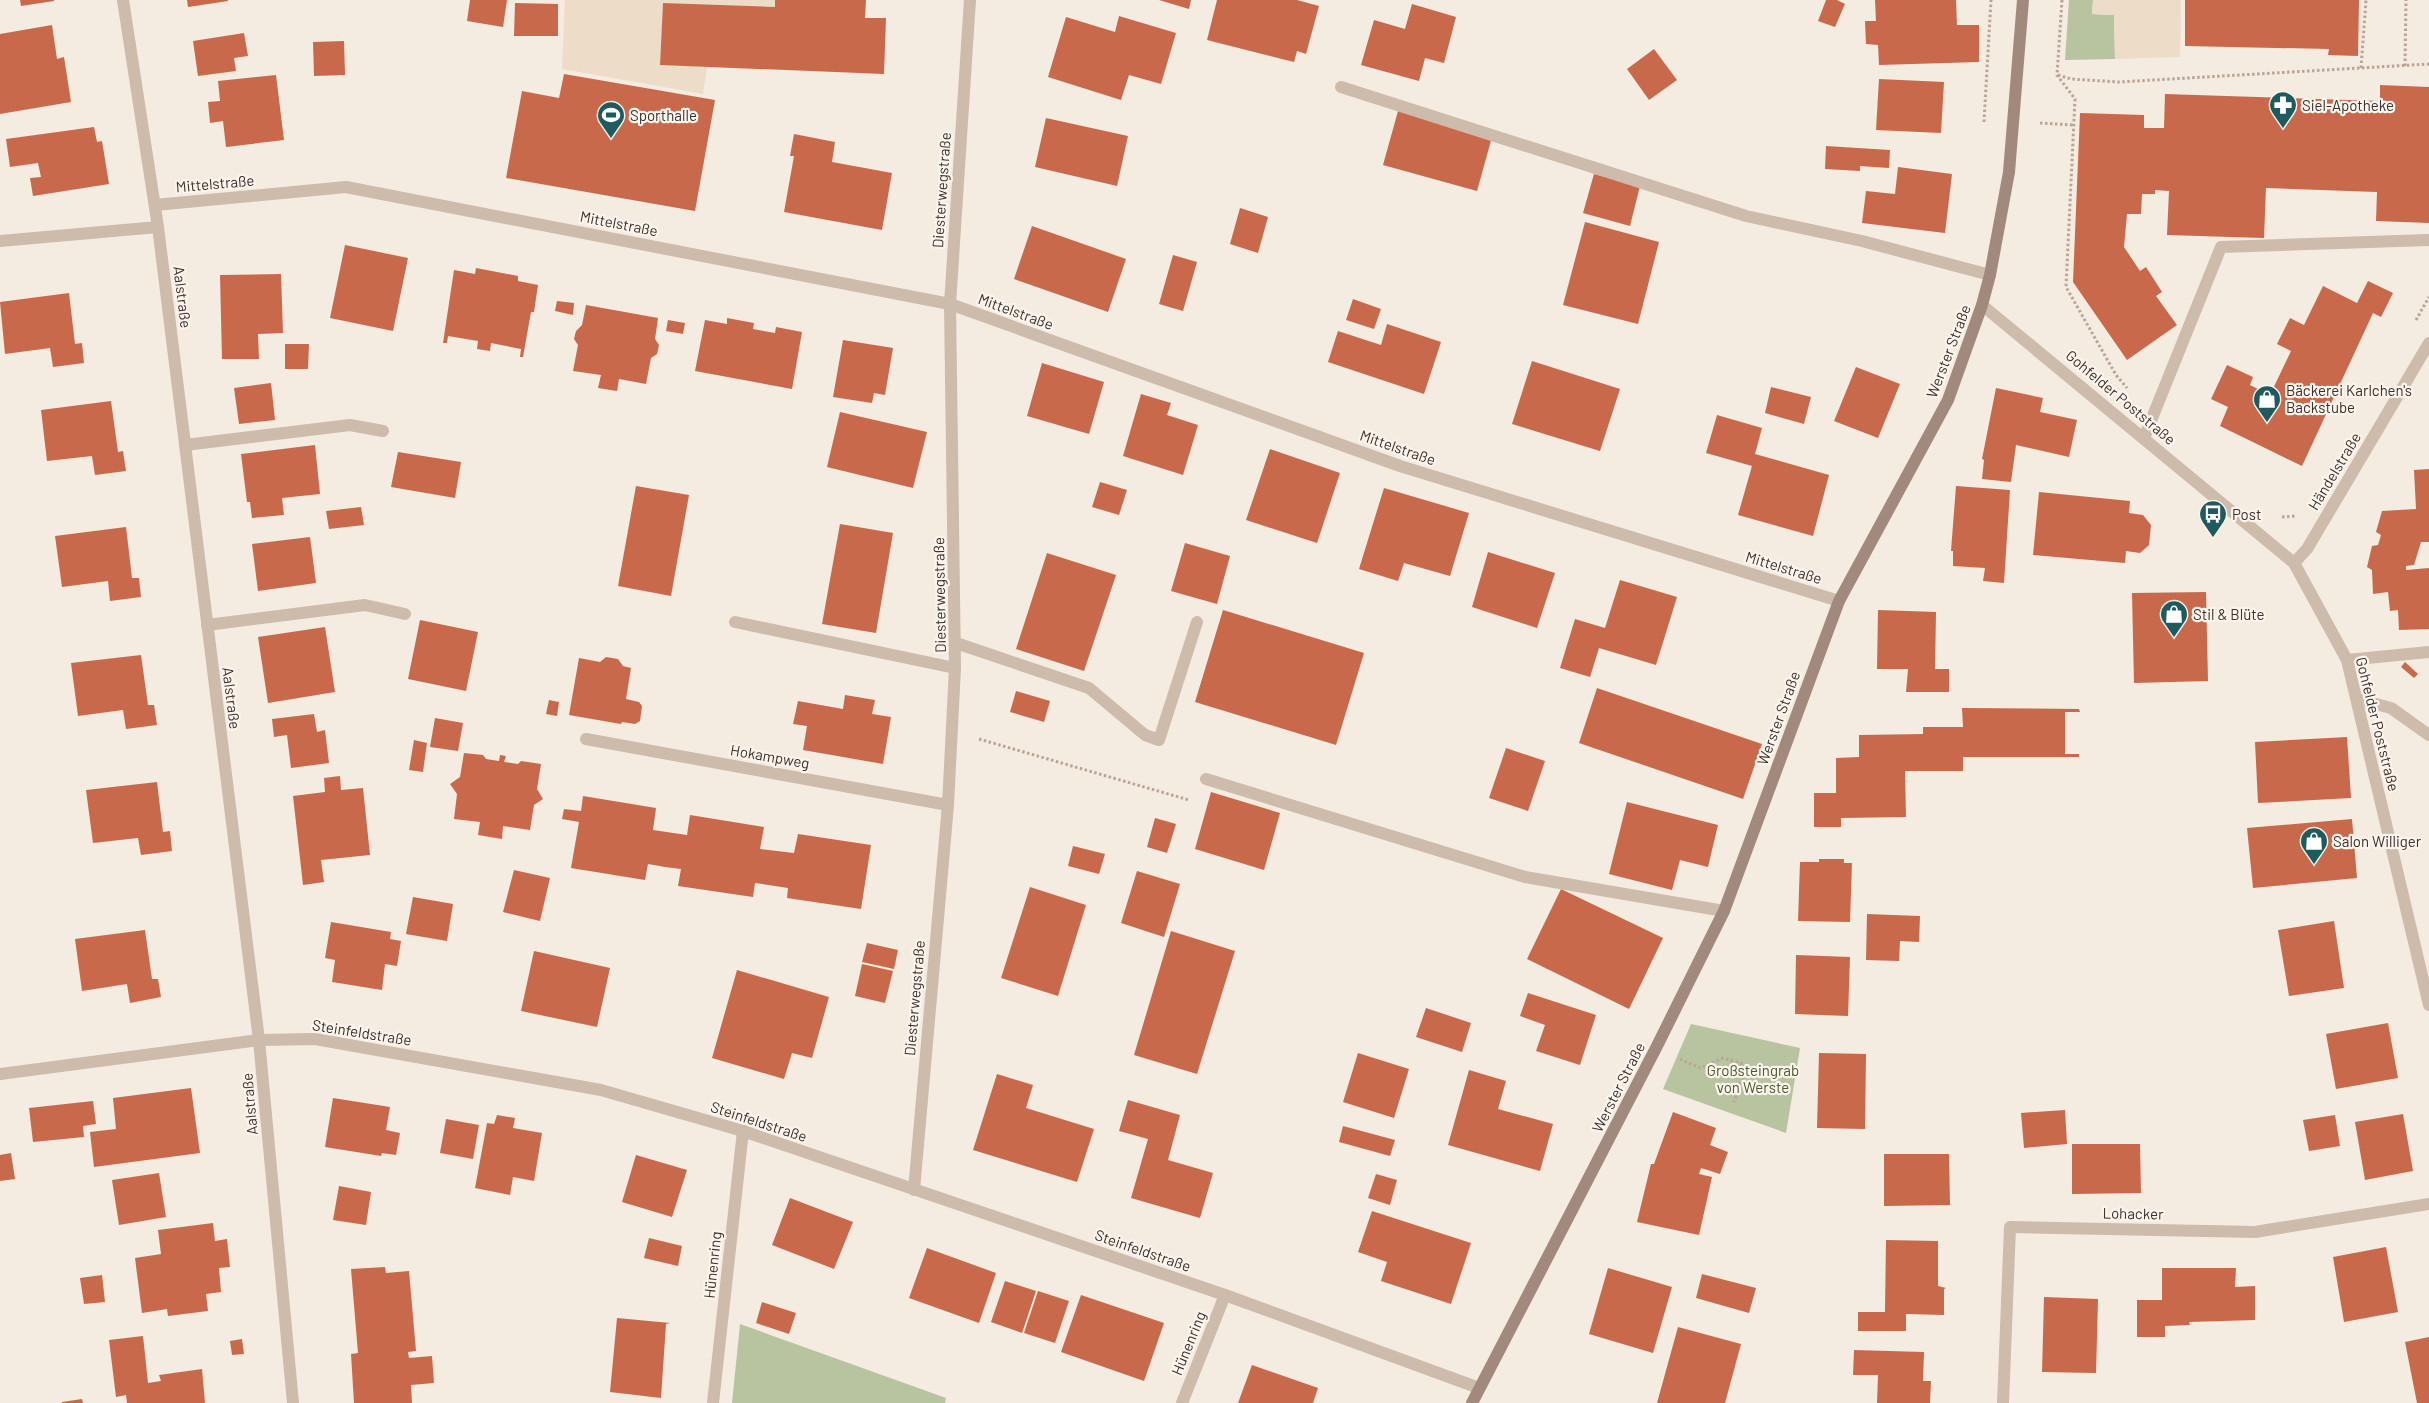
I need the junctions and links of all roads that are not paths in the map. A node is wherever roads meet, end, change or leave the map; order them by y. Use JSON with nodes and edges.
{"nodes":[{"id":1,"x":123,"y":0,"type":"edge"},
{"id":2,"x":970,"y":0,"type":"edge"},
{"id":3,"x":2025,"y":0,"type":"edge"},
{"id":4,"x":1341,"y":87,"type":"dead end"},
{"id":5,"x":155,"y":205,"type":"junction"},
{"id":6,"x":158,"y":227,"type":"junction"},
{"id":7,"x":0,"y":240,"type":"edge"},
{"id":8,"x":2429,"y":240,"type":"edge"},
{"id":9,"x":1990,"y":275,"type":"junction"},
{"id":10,"x":950,"y":304,"type":"junction"},
{"id":11,"x":1982,"y":305,"type":"junction"},
{"id":12,"x":2429,"y":343,"type":"edge"},
{"id":13,"x":383,"y":431,"type":"dead end"},
{"id":14,"x":2144,"y":438,"type":"junction"},
{"id":15,"x":185,"y":445,"type":"junction"},
{"id":16,"x":2294,"y":563,"type":"junction"},
{"id":17,"x":1838,"y":601,"type":"junction"},
{"id":18,"x":405,"y":614,"type":"dead end"},
{"id":19,"x":735,"y":622,"type":"dead end"},
{"id":20,"x":1197,"y":622,"type":"dead end"},
{"id":21,"x":207,"y":625,"type":"junction"},
{"id":22,"x":956,"y":643,"type":"junction"},
{"id":23,"x":2429,"y":652,"type":"edge"},
{"id":24,"x":2347,"y":660,"type":"junction"},
{"id":25,"x":955,"y":668,"type":"junction"},
{"id":26,"x":2357,"y":699,"type":"junction"},
{"id":27,"x":2429,"y":735,"type":"edge"},
{"id":28,"x":586,"y":739,"type":"dead end"},
{"id":29,"x":1206,"y":779,"type":"road end"},
{"id":30,"x":948,"y":805,"type":"junction"},
{"id":31,"x":1724,"y":911,"type":"junction"},
{"id":32,"x":2429,"y":1005,"type":"edge"},
{"id":33,"x":259,"y":1040,"type":"junction"},
{"id":34,"x":0,"y":1074,"type":"edge"},
{"id":35,"x":742,"y":1132,"type":"junction"},
{"id":36,"x":914,"y":1190,"type":"junction"},
{"id":37,"x":2429,"y":1204,"type":"edge"},
{"id":38,"x":1225,"y":1295,"type":"junction"},
{"id":39,"x":1480,"y":1388,"type":"junction"},
{"id":40,"x":293,"y":1403,"type":"edge"},
{"id":41,"x":713,"y":1403,"type":"edge"},
{"id":42,"x":1182,"y":1403,"type":"edge"},
{"id":43,"x":1472,"y":1403,"type":"edge"},
{"id":44,"x":2003,"y":1403,"type":"edge"}],
"edges":[{"from":1,"to":5,"type":"street","name":"Aalstraße"},
{"from":2,"to":10,"type":"street","name":"Diesterwegstraße"},
{"from":3,"to":9,"type":"main road","name":"Werster Straße"},
{"from":4,"to":9,"type":"street"},
{"from":5,"to":6,"type":"street","name":"Aalstraße"},
{"from":5,"to":10,"type":"street","name":"Mittelstraße"},
{"from":6,"to":7,"type":"street"},
{"from":6,"to":15,"type":"street","name":"Aalstraße"},
{"from":8,"to":14,"type":"street"},
{"from":9,"to":11,"type":"main road","name":"Werster Straße"},
{"from":10,"to":17,"type":"street","name":"Mittelstraße"},
{"from":10,"to":22,"type":"street","name":"Diesterwegstraße"},
{"from":11,"to":14,"type":"street","name":"Gohfelder Poststraße"},
{"from":11,"to":17,"type":"main road","name":"Werster Straße"},
{"from":12,"to":16,"type":"street","name":"Händelstraße"},
{"from":13,"to":15,"type":"street"},
{"from":14,"to":16,"type":"street","name":"Gohfelder Poststraße"},
{"from":15,"to":21,"type":"street","name":"Aalstraße"},
{"from":16,"to":24,"type":"street","name":"Gohfelder Poststraße"},
{"from":17,"to":31,"type":"main road","name":"Werster Straße"},
{"from":18,"to":21,"type":"street"},
{"from":19,"to":25,"type":"street"},
{"from":20,"to":22,"type":"street"},
{"from":21,"to":33,"type":"street","name":"Aalstraße"},
{"from":22,"to":25,"type":"street","name":"Diesterwegstraße"},
{"from":23,"to":24,"type":"street"},
{"from":24,"to":26,"type":"street","name":"Gohfelder Poststraße"},
{"from":25,"to":30,"type":"street","name":"Diesterwegstraße"},
{"from":26,"to":27,"type":"street"},
{"from":26,"to":32,"type":"street","name":"Gohfelder Poststraße"},
{"from":28,"to":30,"type":"street","name":"Hokampweg"},
{"from":29,"to":31,"type":"street"},
{"from":30,"to":36,"type":"street","name":"Diesterwegstraße"},
{"from":31,"to":39,"type":"main road","name":"Werster Straße"},
{"from":33,"to":34,"type":"street","name":"Steinfeldstraße"},
{"from":33,"to":35,"type":"street","name":"Steinfeldstraße"},
{"from":33,"to":40,"type":"street","name":"Aalstraße"},
{"from":35,"to":36,"type":"street","name":"Steinfeldstraße"},
{"from":35,"to":41,"type":"street","name":"Hünenring"},
{"from":36,"to":38,"type":"street","name":"Steinfeldstraße"},
{"from":37,"to":44,"type":"street","name":"Lohacker"},
{"from":38,"to":39,"type":"street","name":"Steinfeldstraße"},
{"from":38,"to":42,"type":"street","name":"Hünenring"},
{"from":39,"to":43,"type":"main road","name":"Werster Straße"}]}
